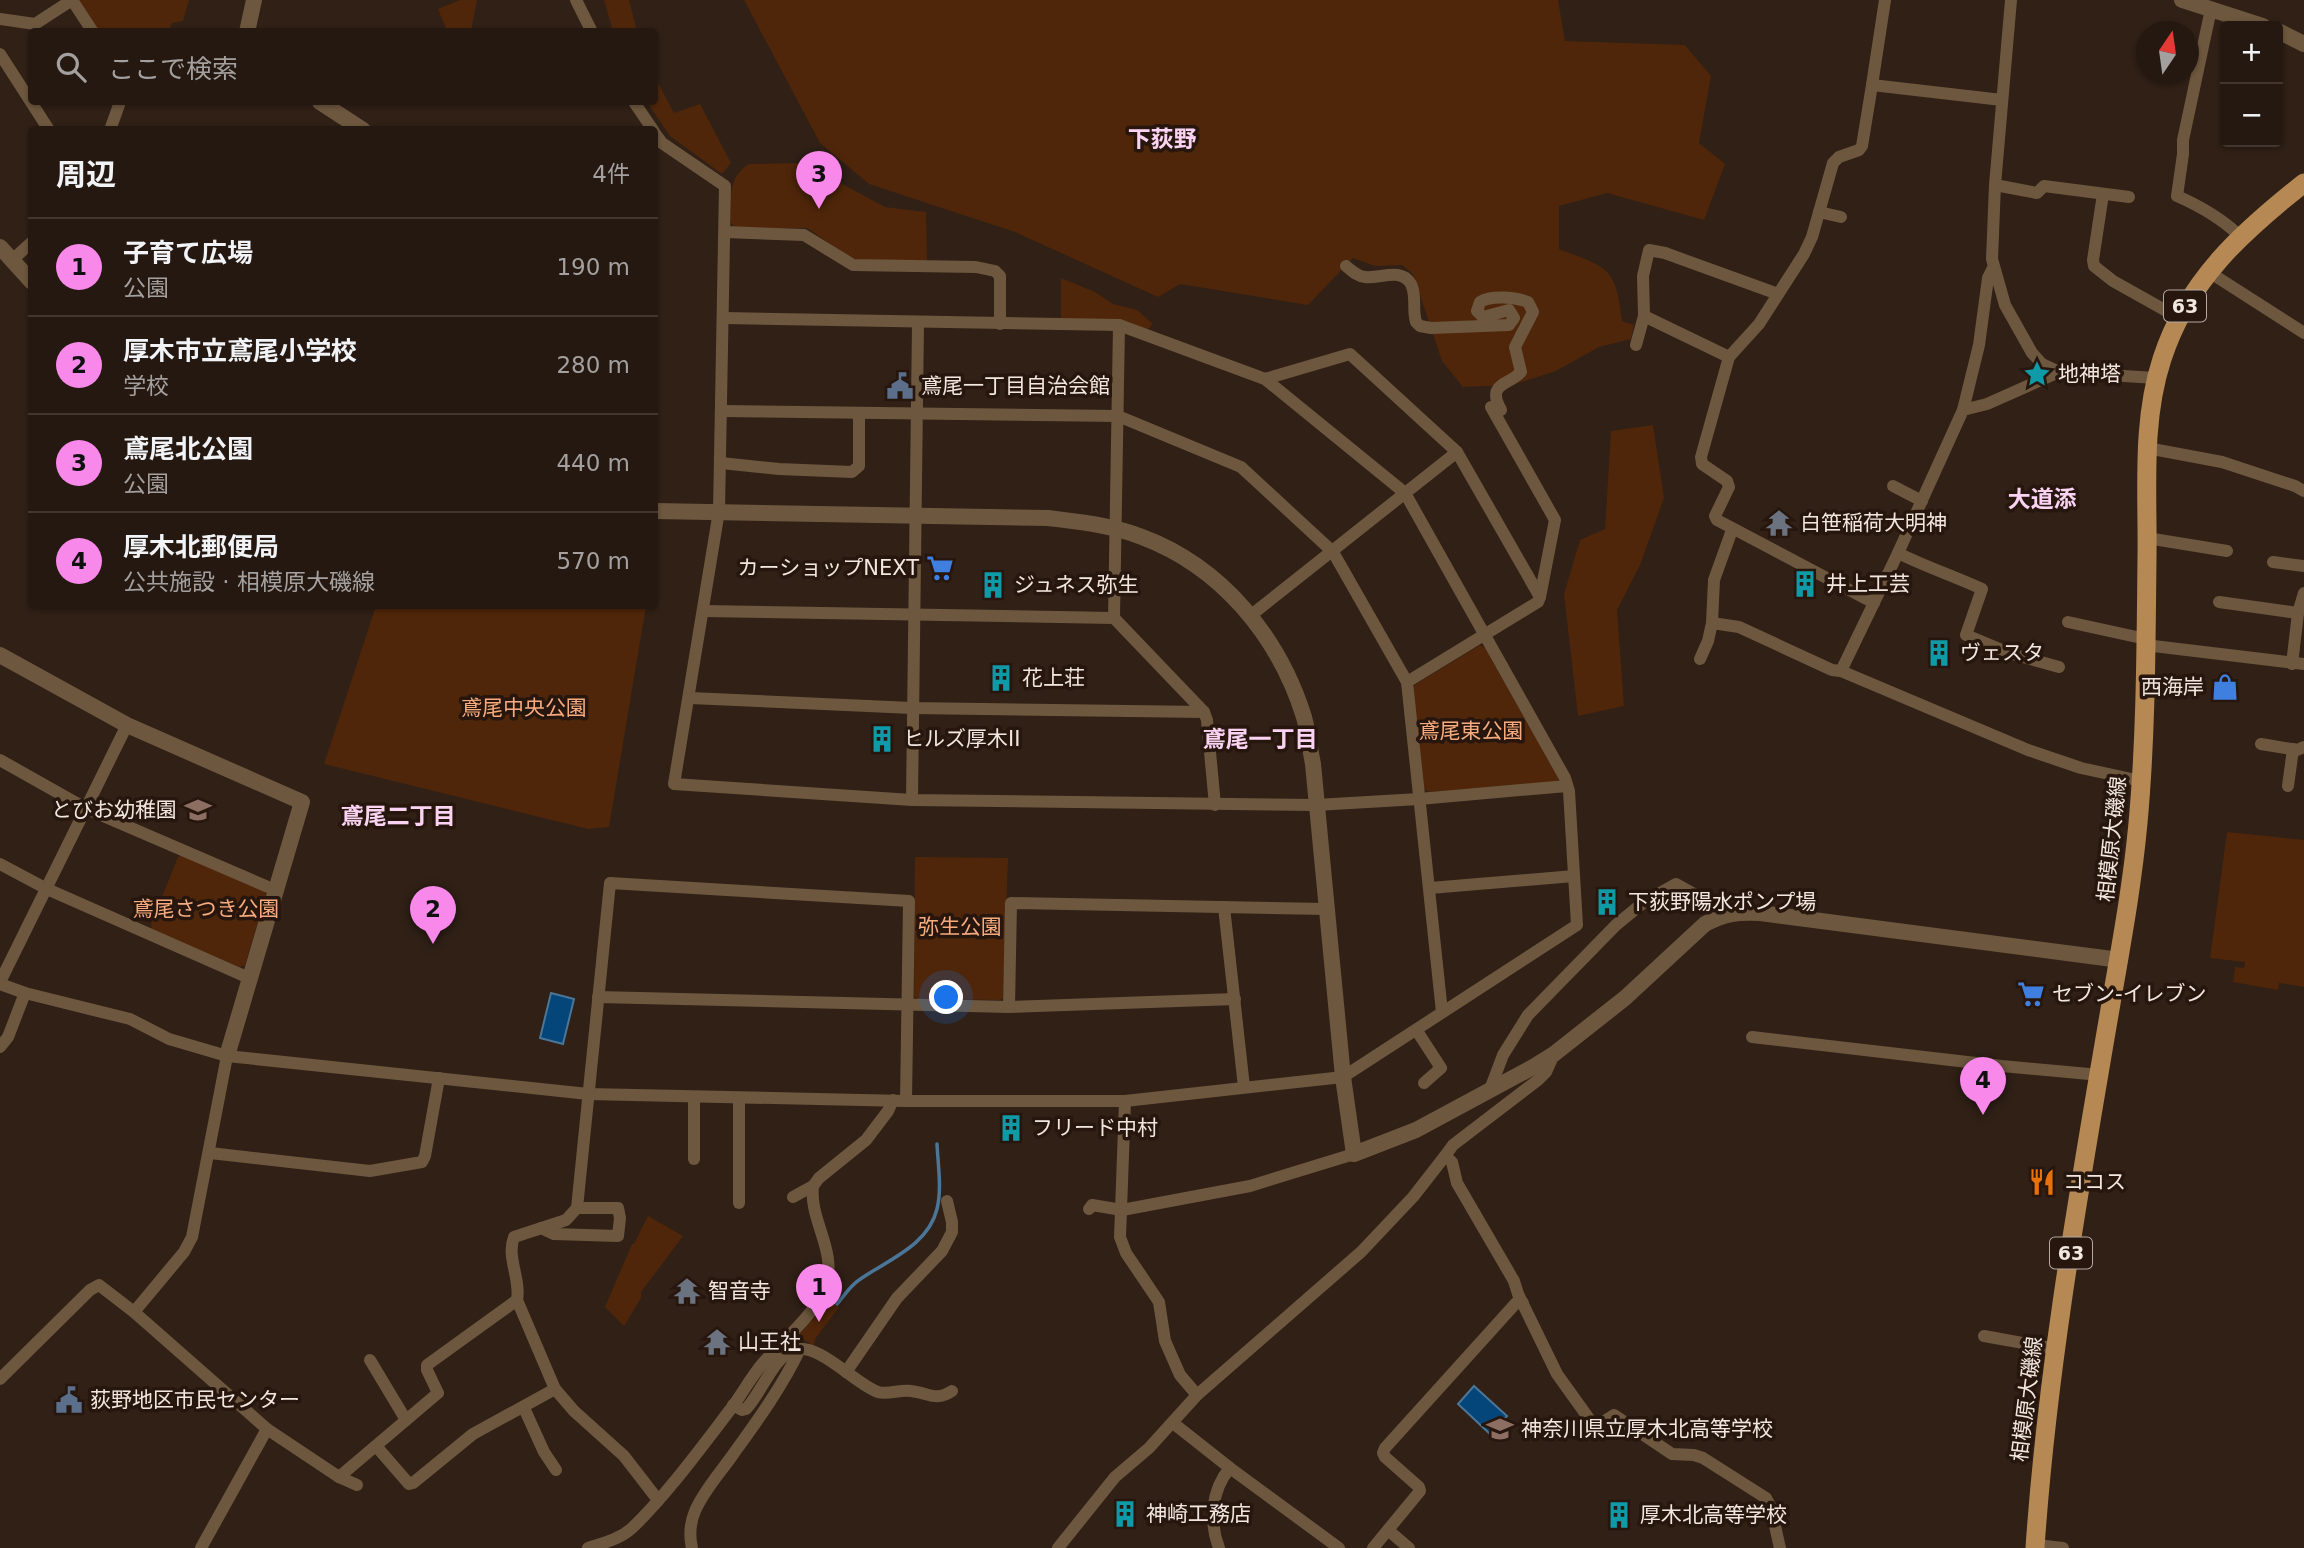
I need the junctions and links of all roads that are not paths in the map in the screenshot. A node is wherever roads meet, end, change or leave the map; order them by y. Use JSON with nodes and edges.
{"nodes":[{"id":1,"x":72,"y":0,"type":"edge"},
{"id":2,"x":254,"y":0,"type":"edge"},
{"id":3,"x":576,"y":0,"type":"edge"},
{"id":4,"x":1885,"y":0,"type":"edge"},
{"id":5,"x":2011,"y":0,"type":"edge"},
{"id":6,"x":2182,"y":0,"type":"edge"},
{"id":7,"x":2211,"y":9,"type":"junction"},
{"id":8,"x":0,"y":19,"type":"edge"},
{"id":9,"x":2248,"y":21,"type":"edge"},
{"id":10,"x":90,"y":28,"type":"edge"},
{"id":11,"x":248,"y":28,"type":"edge"},
{"id":12,"x":590,"y":28,"type":"edge"},
{"id":13,"x":2283,"y":34,"type":"edge"},
{"id":14,"x":2304,"y":44,"type":"edge"},
{"id":15,"x":0,"y":54,"type":"edge"},
{"id":16,"x":1872,"y":85,"type":"junction"},
{"id":17,"x":28,"y":97,"type":"edge"},
{"id":18,"x":2002,"y":100,"type":"junction"},
{"id":19,"x":33,"y":105,"type":"edge"},
{"id":20,"x":119,"y":105,"type":"edge"},
{"id":21,"x":325,"y":105,"type":"edge"},
{"id":22,"x":636,"y":105,"type":"edge"},
{"id":23,"x":46,"y":126,"type":"edge"},
{"id":24,"x":111,"y":126,"type":"edge"},
{"id":25,"x":357,"y":126,"type":"edge"},
{"id":26,"x":648,"y":126,"type":"edge"},
{"id":27,"x":658,"y":141,"type":"edge"},
{"id":28,"x":2304,"y":183,"type":"edge"},
{"id":29,"x":1995,"y":185,"type":"junction"},
{"id":30,"x":2104,"y":194,"type":"junction"},
{"id":31,"x":2129,"y":197,"type":"dead end"},
{"id":32,"x":1819,"y":212,"type":"junction"},
{"id":33,"x":1841,"y":217,"type":"dead end"},
{"id":34,"x":725,"y":232,"type":"junction"},
{"id":35,"x":2240,"y":236,"type":"junction"},
{"id":36,"x":28,"y":245,"type":"edge"},
{"id":37,"x":0,"y":247,"type":"edge"},
{"id":38,"x":5,"y":265,"type":"edge"},
{"id":39,"x":1346,"y":266,"type":"dead end"},
{"id":40,"x":1993,"y":268,"type":"junction"},
{"id":41,"x":2209,"y":272,"type":"junction"},
{"id":42,"x":28,"y":279,"type":"edge"},
{"id":43,"x":1778,"y":294,"type":"junction"},
{"id":44,"x":1644,"y":316,"type":"junction"},
{"id":45,"x":724,"y":318,"type":"junction"},
{"id":46,"x":2179,"y":318,"type":"junction"},
{"id":47,"x":918,"y":323,"type":"junction"},
{"id":48,"x":1000,"y":324,"type":"junction"},
{"id":49,"x":1119,"y":325,"type":"junction"},
{"id":50,"x":2304,"y":333,"type":"edge"},
{"id":51,"x":1636,"y":345,"type":"dead end"},
{"id":52,"x":1729,"y":358,"type":"junction"},
{"id":53,"x":2059,"y":372,"type":"junction"},
{"id":54,"x":2156,"y":378,"type":"junction"},
{"id":55,"x":1265,"y":379,"type":"junction"},
{"id":56,"x":1963,"y":410,"type":"junction"},
{"id":57,"x":722,"y":411,"type":"junction"},
{"id":58,"x":859,"y":413,"type":"junction"},
{"id":59,"x":918,"y":414,"type":"junction"},
{"id":60,"x":1118,"y":416,"type":"junction"},
{"id":61,"x":2147,"y":448,"type":"junction"},
{"id":62,"x":1457,"y":452,"type":"junction"},
{"id":63,"x":721,"y":463,"type":"junction"},
{"id":64,"x":1893,"y":486,"type":"dead end"},
{"id":65,"x":2304,"y":491,"type":"edge"},
{"id":66,"x":1405,"y":493,"type":"junction"},
{"id":67,"x":1922,"y":501,"type":"junction"},
{"id":68,"x":658,"y":511,"type":"edge"},
{"id":69,"x":719,"y":511,"type":"junction"},
{"id":70,"x":915,"y":516,"type":"junction"},
{"id":71,"x":1115,"y":528,"type":"junction"},
{"id":72,"x":1732,"y":530,"type":"junction"},
{"id":73,"x":2147,"y":538,"type":"junction"},
{"id":74,"x":2227,"y":551,"type":"dead end"},
{"id":75,"x":1333,"y":552,"type":"junction"},
{"id":76,"x":1898,"y":553,"type":"junction"},
{"id":77,"x":2273,"y":562,"type":"dead end"},
{"id":78,"x":2304,"y":566,"type":"edge"},
{"id":79,"x":2304,"y":593,"type":"edge"},
{"id":80,"x":1540,"y":597,"type":"junction"},
{"id":81,"x":2219,"y":602,"type":"dead end"},
{"id":82,"x":1874,"y":603,"type":"junction"},
{"id":83,"x":704,"y":611,"type":"junction"},
{"id":84,"x":2298,"y":613,"type":"junction"},
{"id":85,"x":914,"y":615,"type":"junction"},
{"id":86,"x":1250,"y":615,"type":"junction"},
{"id":87,"x":1114,"y":618,"type":"junction"},
{"id":88,"x":1712,"y":623,"type":"junction"},
{"id":89,"x":2072,"y":626,"type":"dead end"},
{"id":90,"x":1485,"y":634,"type":"junction"},
{"id":91,"x":2146,"y":642,"type":"junction"},
{"id":92,"x":0,"y":655,"type":"edge"},
{"id":93,"x":1699,"y":659,"type":"dead end"},
{"id":94,"x":2298,"y":664,"type":"edge"},
{"id":95,"x":2052,"y":669,"type":"dead end"},
{"id":96,"x":1841,"y":671,"type":"junction"},
{"id":97,"x":1407,"y":682,"type":"junction"},
{"id":98,"x":690,"y":698,"type":"junction"},
{"id":99,"x":912,"y":708,"type":"junction"},
{"id":100,"x":1205,"y":712,"type":"junction"},
{"id":101,"x":127,"y":725,"type":"junction"},
{"id":102,"x":2261,"y":744,"type":"dead end"},
{"id":103,"x":2299,"y":748,"type":"edge"},
{"id":104,"x":0,"y":760,"type":"edge"},
{"id":105,"x":2141,"y":781,"type":"junction"},
{"id":106,"x":1567,"y":786,"type":"junction"},
{"id":107,"x":2288,"y":786,"type":"dead end"},
{"id":108,"x":1419,"y":799,"type":"junction"},
{"id":109,"x":912,"y":800,"type":"junction"},
{"id":110,"x":1215,"y":805,"type":"junction"},
{"id":111,"x":1316,"y":805,"type":"junction"},
{"id":112,"x":87,"y":809,"type":"junction"},
{"id":113,"x":0,"y":863,"type":"edge"},
{"id":114,"x":1574,"y":876,"type":"junction"},
{"id":115,"x":1430,"y":888,"type":"junction"},
{"id":116,"x":47,"y":889,"type":"junction"},
{"id":117,"x":275,"y":890,"type":"junction"},
{"id":118,"x":1224,"y":907,"type":"junction"},
{"id":119,"x":1326,"y":909,"type":"junction"},
{"id":120,"x":1721,"y":915,"type":"junction"},
{"id":121,"x":2120,"y":960,"type":"junction"},
{"id":122,"x":249,"y":978,"type":"junction"},
{"id":123,"x":0,"y":983,"type":"edge"},
{"id":124,"x":25,"y":993,"type":"junction"},
{"id":125,"x":598,"y":997,"type":"junction"},
{"id":126,"x":1235,"y":999,"type":"junction"},
{"id":127,"x":908,"y":1004,"type":"junction"},
{"id":128,"x":1009,"y":1007,"type":"junction"},
{"id":129,"x":1442,"y":1012,"type":"junction"},
{"id":130,"x":1417,"y":1031,"type":"junction"},
{"id":131,"x":1752,"y":1037,"type":"dead end"},
{"id":132,"x":0,"y":1047,"type":"edge"},
{"id":133,"x":1554,"y":1054,"type":"junction"},
{"id":134,"x":227,"y":1055,"type":"junction"},
{"id":135,"x":2100,"y":1075,"type":"junction"},
{"id":136,"x":1343,"y":1077,"type":"junction"},
{"id":137,"x":439,"y":1078,"type":"junction"},
{"id":138,"x":1424,"y":1083,"type":"dead end"},
{"id":139,"x":1244,"y":1087,"type":"junction"},
{"id":140,"x":1489,"y":1092,"type":"junction"},
{"id":141,"x":588,"y":1094,"type":"junction"},
{"id":142,"x":694,"y":1097,"type":"junction"},
{"id":143,"x":739,"y":1098,"type":"junction"},
{"id":144,"x":899,"y":1101,"type":"junction"},
{"id":145,"x":1125,"y":1101,"type":"junction"},
{"id":146,"x":209,"y":1153,"type":"junction"},
{"id":147,"x":1354,"y":1154,"type":"junction"},
{"id":148,"x":1445,"y":1156,"type":"junction"},
{"id":149,"x":694,"y":1159,"type":"dead end"},
{"id":150,"x":813,"y":1186,"type":"junction"},
{"id":151,"x":793,"y":1197,"type":"dead end"},
{"id":152,"x":947,"y":1201,"type":"dead end"},
{"id":153,"x":739,"y":1203,"type":"dead end"},
{"id":154,"x":578,"y":1208,"type":"junction"},
{"id":155,"x":1088,"y":1209,"type":"dead end"},
{"id":156,"x":1122,"y":1210,"type":"junction"},
{"id":157,"x":541,"y":1228,"type":"junction"},
{"id":158,"x":517,"y":1300,"type":"junction"},
{"id":159,"x":1523,"y":1303,"type":"junction"},
{"id":160,"x":134,"y":1312,"type":"junction"},
{"id":161,"x":1984,"y":1336,"type":"dead end"},
{"id":162,"x":800,"y":1349,"type":"junction"},
{"id":163,"x":2056,"y":1349,"type":"junction"},
{"id":164,"x":370,"y":1360,"type":"dead end"},
{"id":165,"x":846,"y":1372,"type":"junction"},
{"id":166,"x":0,"y":1379,"type":"edge"},
{"id":167,"x":555,"y":1388,"type":"junction"},
{"id":168,"x":952,"y":1391,"type":"dead end"},
{"id":169,"x":1197,"y":1395,"type":"junction"},
{"id":170,"x":733,"y":1405,"type":"junction"},
{"id":171,"x":524,"y":1408,"type":"junction"},
{"id":172,"x":406,"y":1420,"type":"junction"},
{"id":173,"x":1173,"y":1423,"type":"junction"},
{"id":174,"x":267,"y":1429,"type":"junction"},
{"id":175,"x":376,"y":1447,"type":"junction"},
{"id":176,"x":1230,"y":1468,"type":"junction"},
{"id":177,"x":556,"y":1470,"type":"dead end"},
{"id":178,"x":339,"y":1477,"type":"junction"},
{"id":179,"x":358,"y":1485,"type":"dead end"},
{"id":180,"x":659,"y":1500,"type":"junction"},
{"id":181,"x":1388,"y":1530,"type":"junction"},
{"id":182,"x":201,"y":1548,"type":"edge"},
{"id":183,"x":587,"y":1548,"type":"edge"},
{"id":184,"x":692,"y":1548,"type":"edge"},
{"id":185,"x":1058,"y":1548,"type":"edge"},
{"id":186,"x":1219,"y":1548,"type":"edge"},
{"id":187,"x":1339,"y":1548,"type":"edge"},
{"id":188,"x":1373,"y":1548,"type":"edge"},
{"id":189,"x":1409,"y":1548,"type":"edge"},
{"id":190,"x":1780,"y":1548,"type":"edge"},
{"id":191,"x":2035,"y":1548,"type":"edge"},
{"id":192,"x":2042,"y":1548,"type":"edge"},
{"id":193,"x":2063,"y":1548,"type":"edge"}],
"edges":[{"from":1,"to":8,"type":"street"},
{"from":1,"to":10,"type":"street"},
{"from":2,"to":11,"type":"street"},
{"from":3,"to":12,"type":"street"},
{"from":4,"to":16,"type":"street"},
{"from":5,"to":18,"type":"street"},
{"from":6,"to":7,"type":"street"},
{"from":7,"to":9,"type":"street"},
{"from":7,"to":35,"type":"street"},
{"from":13,"to":14,"type":"street"},
{"from":15,"to":17,"type":"street"},
{"from":16,"to":18,"type":"street"},
{"from":16,"to":32,"type":"street"},
{"from":18,"to":29,"type":"street"},
{"from":19,"to":23,"type":"street"},
{"from":20,"to":24,"type":"street"},
{"from":21,"to":25,"type":"street"},
{"from":22,"to":26,"type":"street"},
{"from":27,"to":34,"type":"street"},
{"from":28,"to":35,"type":"main road","name":"相模原大磯線","number":"63"},
{"from":29,"to":30,"type":"street"},
{"from":29,"to":40,"type":"street"},
{"from":30,"to":31,"type":"street"},
{"from":30,"to":46,"type":"street"},
{"from":32,"to":33,"type":"street"},
{"from":32,"to":43,"type":"street"},
{"from":34,"to":45,"type":"street"},
{"from":34,"to":48,"type":"street"},
{"from":35,"to":41,"type":"main road","name":"相模原大磯線","number":"63"},
{"from":36,"to":38,"type":"street"},
{"from":37,"to":38,"type":"street"},
{"from":38,"to":42,"type":"street"},
{"from":39,"to":80,"type":"street"},
{"from":40,"to":53,"type":"street"},
{"from":40,"to":56,"type":"street"},
{"from":41,"to":46,"type":"main road","name":"相模原大磯線","number":"63"},
{"from":41,"to":50,"type":"street"},
{"from":43,"to":44,"type":"street"},
{"from":43,"to":52,"type":"street"},
{"from":44,"to":51,"type":"street"},
{"from":44,"to":52,"type":"street"},
{"from":45,"to":47,"type":"street"},
{"from":45,"to":57,"type":"street"},
{"from":46,"to":54,"type":"main road","name":"相模原大磯線","number":"63"},
{"from":47,"to":48,"type":"street"},
{"from":47,"to":59,"type":"street"},
{"from":48,"to":49,"type":"street"},
{"from":49,"to":55,"type":"street"},
{"from":49,"to":60,"type":"street"},
{"from":52,"to":72,"type":"street"},
{"from":53,"to":54,"type":"street"},
{"from":53,"to":56,"type":"street"},
{"from":54,"to":61,"type":"main road","name":"相模原大磯線","number":"63"},
{"from":55,"to":62,"type":"street"},
{"from":55,"to":66,"type":"street"},
{"from":56,"to":67,"type":"street"},
{"from":57,"to":58,"type":"street"},
{"from":57,"to":63,"type":"street"},
{"from":58,"to":59,"type":"street"},
{"from":58,"to":63,"type":"street"},
{"from":59,"to":60,"type":"street"},
{"from":59,"to":70,"type":"street"},
{"from":60,"to":71,"type":"street"},
{"from":60,"to":75,"type":"street"},
{"from":61,"to":65,"type":"street"},
{"from":61,"to":73,"type":"main road","name":"相模原大磯線","number":"63"},
{"from":62,"to":66,"type":"street"},
{"from":62,"to":80,"type":"street"},
{"from":63,"to":69,"type":"street"},
{"from":64,"to":67,"type":"street"},
{"from":66,"to":75,"type":"street"},
{"from":66,"to":90,"type":"street"},
{"from":67,"to":76,"type":"street"},
{"from":68,"to":69,"type":"street"},
{"from":69,"to":70,"type":"street"},
{"from":69,"to":83,"type":"street"},
{"from":70,"to":71,"type":"street"},
{"from":70,"to":85,"type":"street"},
{"from":71,"to":86,"type":"street"},
{"from":71,"to":87,"type":"street"},
{"from":72,"to":82,"type":"street"},
{"from":72,"to":88,"type":"street"},
{"from":73,"to":74,"type":"street"},
{"from":73,"to":91,"type":"main road","name":"相模原大磯線","number":"63"},
{"from":75,"to":86,"type":"street"},
{"from":75,"to":97,"type":"street"},
{"from":76,"to":82,"type":"street"},
{"from":76,"to":95,"type":"street"},
{"from":77,"to":78,"type":"street"},
{"from":79,"to":84,"type":"street"},
{"from":80,"to":90,"type":"street"},
{"from":81,"to":84,"type":"street"},
{"from":82,"to":96,"type":"street"},
{"from":83,"to":85,"type":"street"},
{"from":83,"to":98,"type":"street"},
{"from":84,"to":94,"type":"street"},
{"from":85,"to":87,"type":"street"},
{"from":85,"to":99,"type":"street"},
{"from":86,"to":111,"type":"street"},
{"from":87,"to":100,"type":"street"},
{"from":88,"to":93,"type":"street"},
{"from":88,"to":96,"type":"street"},
{"from":89,"to":91,"type":"street"},
{"from":90,"to":97,"type":"street"},
{"from":90,"to":106,"type":"street"},
{"from":91,"to":94,"type":"street"},
{"from":91,"to":105,"type":"main road","name":"相模原大磯線","number":"63"},
{"from":92,"to":101,"type":"street"},
{"from":96,"to":105,"type":"street"},
{"from":97,"to":108,"type":"street"},
{"from":98,"to":99,"type":"street"},
{"from":98,"to":109,"type":"street"},
{"from":99,"to":100,"type":"street"},
{"from":99,"to":109,"type":"street"},
{"from":100,"to":110,"type":"street"},
{"from":101,"to":112,"type":"street"},
{"from":101,"to":117,"type":"street"},
{"from":102,"to":103,"type":"street"},
{"from":103,"to":107,"type":"street"},
{"from":104,"to":112,"type":"street"},
{"from":105,"to":121,"type":"main road","name":"相模原大磯線","number":"63"},
{"from":106,"to":108,"type":"street"},
{"from":106,"to":114,"type":"street"},
{"from":108,"to":111,"type":"street"},
{"from":108,"to":115,"type":"street"},
{"from":109,"to":110,"type":"street"},
{"from":110,"to":111,"type":"street"},
{"from":111,"to":119,"type":"street"},
{"from":112,"to":116,"type":"street"},
{"from":112,"to":117,"type":"street"},
{"from":113,"to":116,"type":"street"},
{"from":114,"to":115,"type":"street"},
{"from":114,"to":129,"type":"street"},
{"from":115,"to":129,"type":"street"},
{"from":116,"to":122,"type":"street"},
{"from":116,"to":123,"type":"street"},
{"from":117,"to":122,"type":"street"},
{"from":118,"to":119,"type":"street"},
{"from":118,"to":126,"type":"street"},
{"from":118,"to":128,"type":"street"},
{"from":119,"to":136,"type":"street"},
{"from":120,"to":121,"type":"street"},
{"from":120,"to":133,"type":"street"},
{"from":120,"to":140,"type":"street"},
{"from":121,"to":135,"type":"main road","name":"相模原大磯線","number":"63"},
{"from":122,"to":134,"type":"street"},
{"from":123,"to":124,"type":"street"},
{"from":124,"to":132,"type":"street"},
{"from":124,"to":134,"type":"street"},
{"from":125,"to":127,"type":"street"},
{"from":125,"to":127,"type":"street"},
{"from":125,"to":141,"type":"street"},
{"from":126,"to":128,"type":"street"},
{"from":126,"to":139,"type":"street"},
{"from":127,"to":128,"type":"street"},
{"from":127,"to":144,"type":"street"},
{"from":129,"to":130,"type":"street"},
{"from":130,"to":136,"type":"street"},
{"from":130,"to":138,"type":"street"},
{"from":131,"to":135,"type":"street"},
{"from":133,"to":140,"type":"street"},
{"from":133,"to":148,"type":"street"},
{"from":134,"to":137,"type":"street"},
{"from":134,"to":146,"type":"street"},
{"from":135,"to":163,"type":"main road","name":"相模原大磯線","number":"63"},
{"from":136,"to":139,"type":"street"},
{"from":136,"to":147,"type":"street"},
{"from":137,"to":141,"type":"street"},
{"from":137,"to":146,"type":"street"},
{"from":139,"to":145,"type":"street"},
{"from":140,"to":147,"type":"street"},
{"from":141,"to":142,"type":"street"},
{"from":141,"to":154,"type":"street"},
{"from":142,"to":143,"type":"street"},
{"from":142,"to":149,"type":"street"},
{"from":143,"to":144,"type":"street"},
{"from":143,"to":153,"type":"street"},
{"from":144,"to":145,"type":"street"},
{"from":144,"to":150,"type":"street"},
{"from":145,"to":156,"type":"street"},
{"from":146,"to":160,"type":"street"},
{"from":147,"to":156,"type":"street"},
{"from":148,"to":159,"type":"street"},
{"from":148,"to":169,"type":"street"},
{"from":150,"to":151,"type":"street"},
{"from":150,"to":170,"type":"street"},
{"from":152,"to":165,"type":"street"},
{"from":154,"to":157,"type":"street"},
{"from":154,"to":157,"type":"street"},
{"from":155,"to":156,"type":"street"},
{"from":156,"to":169,"type":"street"},
{"from":157,"to":158,"type":"street"},
{"from":158,"to":167,"type":"street"},
{"from":158,"to":172,"type":"street"},
{"from":159,"to":181,"type":"street"},
{"from":159,"to":190,"type":"street"},
{"from":160,"to":166,"type":"street"},
{"from":160,"to":174,"type":"street"},
{"from":161,"to":163,"type":"street"},
{"from":162,"to":165,"type":"street"},
{"from":162,"to":170,"type":"street"},
{"from":162,"to":184,"type":"street"},
{"from":163,"to":191,"type":"main road","name":"相模原大磯線","number":"63"},
{"from":164,"to":172,"type":"street"},
{"from":165,"to":168,"type":"street"},
{"from":167,"to":171,"type":"street"},
{"from":167,"to":180,"type":"street"},
{"from":169,"to":173,"type":"street"},
{"from":170,"to":180,"type":"street"},
{"from":171,"to":175,"type":"street"},
{"from":171,"to":177,"type":"street"},
{"from":172,"to":175,"type":"street"},
{"from":173,"to":176,"type":"street"},
{"from":173,"to":185,"type":"street"},
{"from":174,"to":178,"type":"street"},
{"from":174,"to":182,"type":"street"},
{"from":175,"to":178,"type":"street"},
{"from":176,"to":186,"type":"street"},
{"from":176,"to":187,"type":"street"},
{"from":178,"to":179,"type":"street"},
{"from":180,"to":183,"type":"street"},
{"from":181,"to":188,"type":"street"},
{"from":181,"to":189,"type":"street"},
{"from":192,"to":193,"type":"street"}]}
